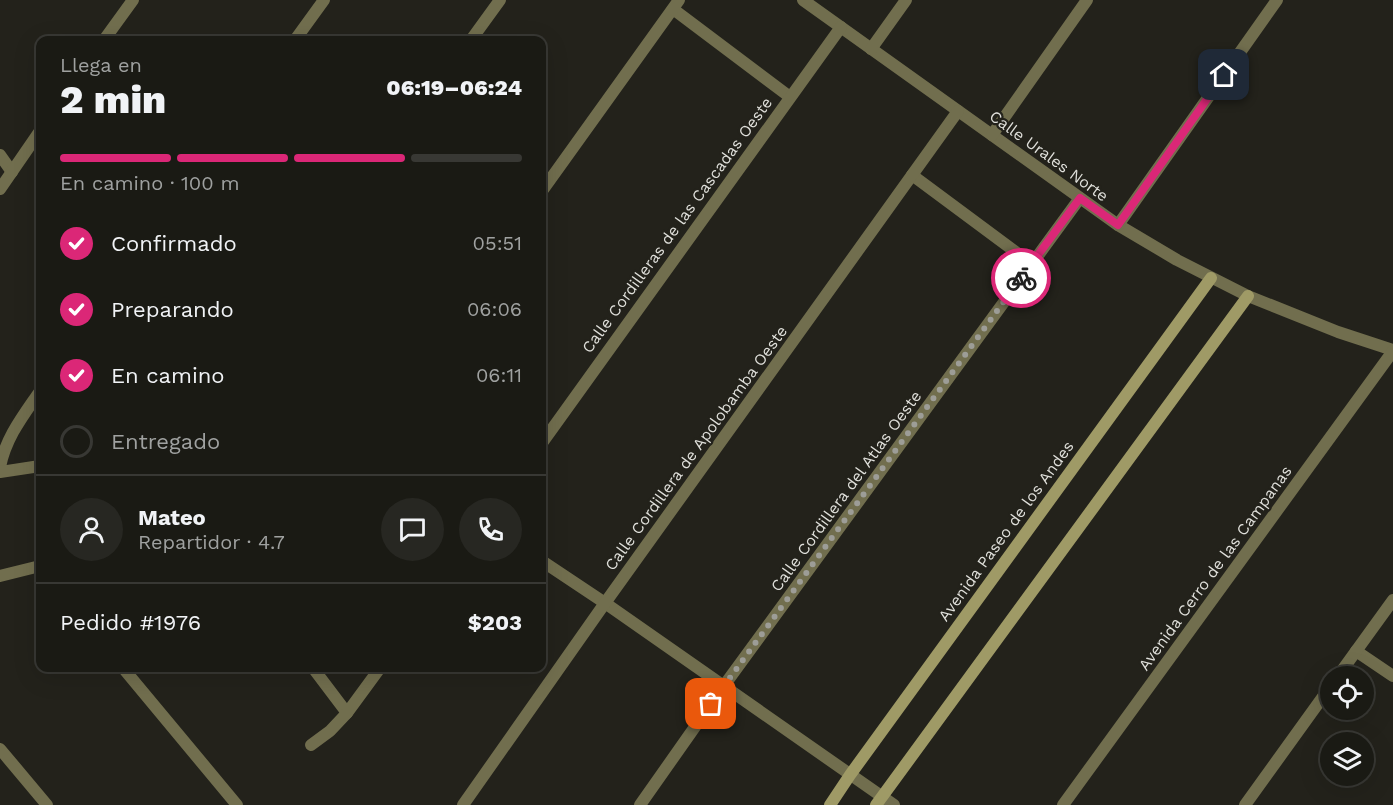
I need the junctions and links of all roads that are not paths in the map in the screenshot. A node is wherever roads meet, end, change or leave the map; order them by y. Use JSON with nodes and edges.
{"nodes":[{"id":1,"x":133,"y":0,"type":"edge"},
{"id":2,"x":324,"y":0,"type":"edge"},
{"id":3,"x":500,"y":0,"type":"edge"},
{"id":4,"x":803,"y":0,"type":"edge"},
{"id":5,"x":906,"y":0,"type":"edge"},
{"id":6,"x":1087,"y":0,"type":"edge"},
{"id":7,"x":1277,"y":0,"type":"edge"},
{"id":8,"x":676,"y":4,"type":"edge"},
{"id":9,"x":841,"y":27,"type":"junction"},
{"id":10,"x":107,"y":36,"type":"edge"},
{"id":11,"x":298,"y":36,"type":"edge"},
{"id":12,"x":474,"y":36,"type":"edge"},
{"id":13,"x":871,"y":49,"type":"junction"},
{"id":14,"x":789,"y":97,"type":"junction"},
{"id":15,"x":958,"y":111,"type":"junction"},
{"id":16,"x":992,"y":135,"type":"junction"},
{"id":17,"x":36,"y":137,"type":"edge"},
{"id":18,"x":0,"y":155,"type":"edge"},
{"id":19,"x":12,"y":172,"type":"junction"},
{"id":20,"x":912,"y":175,"type":"junction"},
{"id":21,"x":546,"y":185,"type":"edge"},
{"id":22,"x":0,"y":189,"type":"edge"},
{"id":23,"x":1080,"y":198,"type":"junction"},
{"id":24,"x":1118,"y":225,"type":"junction"},
{"id":25,"x":1032,"y":264,"type":"junction"},
{"id":26,"x":1211,"y":278,"type":"junction"},
{"id":27,"x":1248,"y":296,"type":"junction"},
{"id":28,"x":1393,"y":350,"type":"edge"},
{"id":29,"x":36,"y":397,"type":"edge"},
{"id":30,"x":546,"y":437,"type":"edge"},
{"id":31,"x":0,"y":467,"type":"edge"},
{"id":32,"x":36,"y":467,"type":"edge"},
{"id":33,"x":0,"y":472,"type":"edge"},
{"id":34,"x":546,"y":564,"type":"edge"},
{"id":35,"x":36,"y":567,"type":"edge"},
{"id":36,"x":0,"y":576,"type":"edge"},
{"id":37,"x":1393,"y":600,"type":"edge"},
{"id":38,"x":605,"y":603,"type":"junction"},
{"id":39,"x":1356,"y":651,"type":"junction"},
{"id":40,"x":1345,"y":666,"type":"edge"},
{"id":41,"x":126,"y":672,"type":"edge"},
{"id":42,"x":316,"y":672,"type":"edge"},
{"id":43,"x":377,"y":672,"type":"edge"},
{"id":44,"x":1393,"y":676,"type":"edge"},
{"id":45,"x":723,"y":687,"type":"junction"},
{"id":46,"x":1320,"y":701,"type":"edge"},
{"id":47,"x":347,"y":714,"type":"junction"},
{"id":48,"x":311,"y":746,"type":"dead end"},
{"id":49,"x":0,"y":749,"type":"edge"},
{"id":50,"x":850,"y":775,"type":"junction"},
{"id":51,"x":879,"y":801,"type":"edge"},
{"id":52,"x":47,"y":805,"type":"edge"},
{"id":53,"x":237,"y":805,"type":"edge"},
{"id":54,"x":463,"y":805,"type":"edge"},
{"id":55,"x":640,"y":805,"type":"edge"},
{"id":56,"x":830,"y":805,"type":"edge"},
{"id":57,"x":894,"y":805,"type":"edge"},
{"id":58,"x":1064,"y":805,"type":"edge"},
{"id":59,"x":1245,"y":805,"type":"edge"}],
"edges":[{"from":1,"to":10,"type":"street"},
{"from":2,"to":11,"type":"street"},
{"from":3,"to":12,"type":"street"},
{"from":4,"to":9,"type":"street","name":"Calle Urales Norte"},
{"from":5,"to":13,"type":"street"},
{"from":6,"to":16,"type":"street"},
{"from":7,"to":24,"type":"street"},
{"from":8,"to":14,"type":"street"},
{"from":8,"to":21,"type":"street"},
{"from":9,"to":13,"type":"street","name":"Calle Urales Norte"},
{"from":9,"to":14,"type":"street","name":"Calle Cordilleras de las Cascadas Oeste"},
{"from":13,"to":15,"type":"street","name":"Calle Urales Norte"},
{"from":14,"to":30,"type":"street","name":"Calle Cordilleras de las Cascadas Oeste"},
{"from":15,"to":16,"type":"street","name":"Calle Urales Norte"},
{"from":15,"to":20,"type":"street","name":"Calle Cordillera de Apolobamba Oeste"},
{"from":16,"to":23,"type":"street","name":"Calle Urales Norte"},
{"from":17,"to":19,"type":"street"},
{"from":18,"to":19,"type":"street"},
{"from":19,"to":22,"type":"street"},
{"from":20,"to":25,"type":"street"},
{"from":20,"to":38,"type":"street","name":"Calle Cordillera de Apolobamba Oeste"},
{"from":23,"to":24,"type":"street","name":"Calle Urales Norte"},
{"from":23,"to":25,"type":"street","name":"Calle Cordillera del Atlas Oeste"},
{"from":24,"to":26,"type":"street","name":"Calle Urales Norte"},
{"from":25,"to":45,"type":"street","name":"Calle Cordillera del Atlas Oeste"},
{"from":26,"to":27,"type":"street","name":"Calle Urales Norte"},
{"from":26,"to":50,"type":"street","name":"Avenida Paseo de los Andes"},
{"from":27,"to":28,"type":"street","name":"Calle Urales Norte"},
{"from":27,"to":51,"type":"street"},
{"from":28,"to":58,"type":"street","name":"Avenida Cerro de las Campanas"},
{"from":29,"to":31,"type":"street"},
{"from":32,"to":33,"type":"street"},
{"from":34,"to":38,"type":"street"},
{"from":35,"to":36,"type":"street"},
{"from":37,"to":39,"type":"street"},
{"from":38,"to":45,"type":"street"},
{"from":38,"to":54,"type":"street","name":"Calle Cordillera de Apolobamba Oeste"},
{"from":39,"to":40,"type":"street"},
{"from":39,"to":44,"type":"street"},
{"from":41,"to":53,"type":"street"},
{"from":42,"to":47,"type":"street"},
{"from":43,"to":47,"type":"street"},
{"from":45,"to":50,"type":"street"},
{"from":45,"to":55,"type":"street","name":"Calle Cordillera del Atlas Oeste"},
{"from":46,"to":59,"type":"street"},
{"from":47,"to":48,"type":"street"},
{"from":49,"to":52,"type":"street"},
{"from":50,"to":51,"type":"street"},
{"from":50,"to":56,"type":"street","name":"Avenida Paseo de los Andes"},
{"from":51,"to":57,"type":"street"}]}
